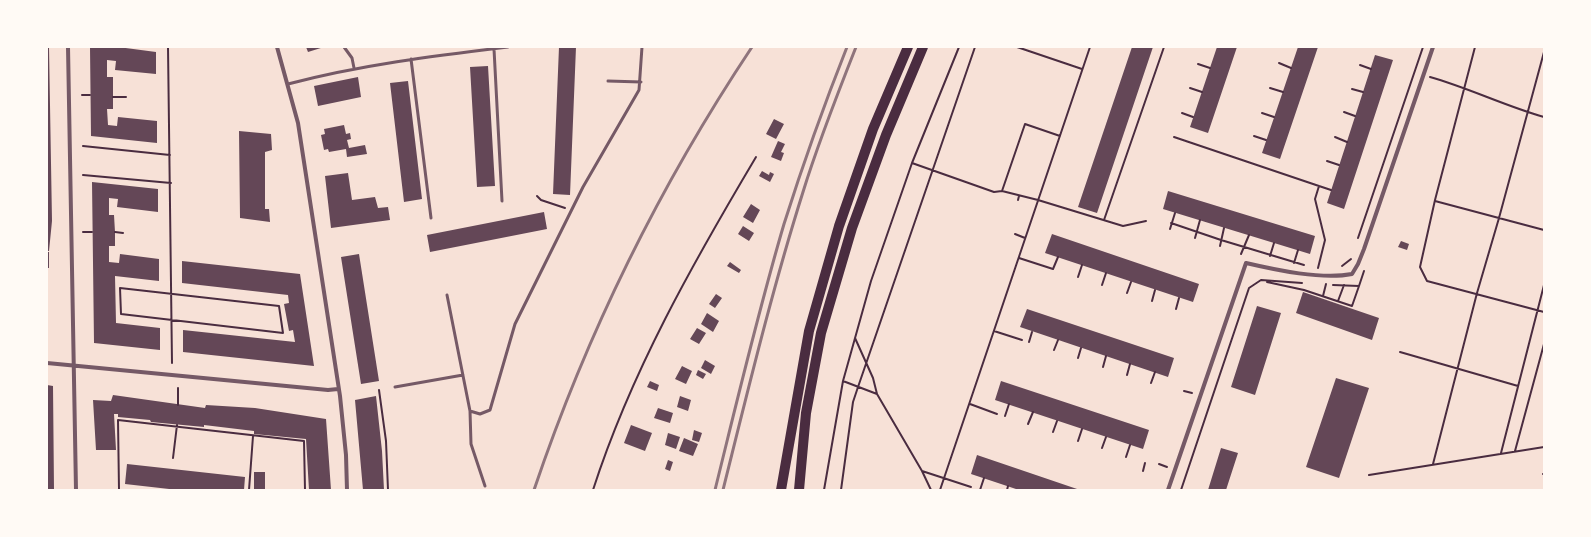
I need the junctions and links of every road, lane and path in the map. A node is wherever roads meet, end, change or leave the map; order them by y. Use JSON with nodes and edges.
{"nodes":[{"id":1,"x":68,"y":47,"type":"edge"},
{"id":2,"x":168,"y":47,"type":"edge"},
{"id":3,"x":277,"y":47,"type":"edge"},
{"id":4,"x":344,"y":47,"type":"edge"},
{"id":5,"x":508,"y":47,"type":"edge"},
{"id":6,"x":642,"y":47,"type":"edge"},
{"id":7,"x":908,"y":47,"type":"edge"},
{"id":8,"x":923,"y":47,"type":"edge"},
{"id":9,"x":959,"y":47,"type":"edge"},
{"id":10,"x":975,"y":47,"type":"edge"},
{"id":11,"x":1017,"y":47,"type":"edge"},
{"id":12,"x":1090,"y":47,"type":"edge"},
{"id":13,"x":1164,"y":47,"type":"edge"},
{"id":14,"x":1423,"y":47,"type":"edge"},
{"id":15,"x":1433,"y":47,"type":"edge"},
{"id":16,"x":1475,"y":47,"type":"edge"},
{"id":17,"x":494,"y":49,"type":"junction"},
{"id":18,"x":1544,"y":52,"type":"edge"},
{"id":19,"x":411,"y":59,"type":"junction"},
{"id":20,"x":1279,"y":63,"type":"dead end"},
{"id":21,"x":1198,"y":64,"type":"dead end"},
{"id":22,"x":1360,"y":64,"type":"dead end"},
{"id":23,"x":354,"y":68,"type":"junction"},
{"id":24,"x":1210,"y":68,"type":"dead end"},
{"id":25,"x":1291,"y":68,"type":"dead end"},
{"id":26,"x":1082,"y":69,"type":"junction"},
{"id":27,"x":1371,"y":69,"type":"dead end"},
{"id":28,"x":1424,"y":76,"type":"junction"},
{"id":29,"x":608,"y":81,"type":"dead end"},
{"id":30,"x":641,"y":82,"type":"junction"},
{"id":31,"x":288,"y":84,"type":"junction"},
{"id":32,"x":1464,"y":87,"type":"junction"},
{"id":33,"x":1190,"y":88,"type":"dead end"},
{"id":34,"x":1270,"y":88,"type":"dead end"},
{"id":35,"x":1352,"y":89,"type":"dead end"},
{"id":36,"x":1202,"y":92,"type":"dead end"},
{"id":37,"x":1283,"y":92,"type":"dead end"},
{"id":38,"x":1363,"y":92,"type":"dead end"},
{"id":39,"x":82,"y":95,"type":"dead end"},
{"id":40,"x":90,"y":95,"type":"dead end"},
{"id":41,"x":113,"y":97,"type":"dead end"},
{"id":42,"x":126,"y":97,"type":"dead end"},
{"id":43,"x":1344,"y":112,"type":"dead end"},
{"id":44,"x":1528,"y":112,"type":"junction"},
{"id":45,"x":1182,"y":113,"type":"dead end"},
{"id":46,"x":1262,"y":113,"type":"dead end"},
{"id":47,"x":1355,"y":116,"type":"dead end"},
{"id":48,"x":1193,"y":117,"type":"dead end"},
{"id":49,"x":1274,"y":117,"type":"dead end"},
{"id":50,"x":1544,"y":117,"type":"edge"},
{"id":51,"x":1060,"y":136,"type":"junction"},
{"id":52,"x":1254,"y":136,"type":"dead end"},
{"id":53,"x":1174,"y":137,"type":"dead end"},
{"id":54,"x":1335,"y":137,"type":"dead end"},
{"id":55,"x":1266,"y":140,"type":"dead end"},
{"id":56,"x":1347,"y":142,"type":"dead end"},
{"id":57,"x":83,"y":146,"type":"dead end"},
{"id":58,"x":170,"y":155,"type":"junction"},
{"id":59,"x":756,"y":157,"type":"dead end"},
{"id":60,"x":1327,"y":162,"type":"dead end"},
{"id":61,"x":912,"y":163,"type":"junction"},
{"id":62,"x":1339,"y":165,"type":"dead end"},
{"id":63,"x":932,"y":170,"type":"junction"},
{"id":64,"x":83,"y":175,"type":"dead end"},
{"id":65,"x":171,"y":183,"type":"junction"},
{"id":66,"x":1318,"y":186,"type":"junction"},
{"id":67,"x":1331,"y":190,"type":"dead end"},
{"id":68,"x":1002,"y":191,"type":"junction"},
{"id":69,"x":537,"y":196,"type":"dead end"},
{"id":70,"x":1019,"y":196,"type":"junction"},
{"id":71,"x":1018,"y":200,"type":"dead end"},
{"id":72,"x":1038,"y":200,"type":"junction"},
{"id":73,"x":1435,"y":200,"type":"junction"},
{"id":74,"x":502,"y":201,"type":"dead end"},
{"id":75,"x":572,"y":210,"type":"junction"},
{"id":76,"x":1175,"y":213,"type":"dead end"},
{"id":77,"x":431,"y":218,"type":"dead end"},
{"id":78,"x":1499,"y":218,"type":"junction"},
{"id":79,"x":1104,"y":220,"type":"junction"},
{"id":80,"x":1200,"y":220,"type":"dead end"},
{"id":81,"x":1146,"y":221,"type":"dead end"},
{"id":82,"x":1172,"y":223,"type":"junction"},
{"id":83,"x":1224,"y":228,"type":"dead end"},
{"id":84,"x":1170,"y":229,"type":"dead end"},
{"id":85,"x":1544,"y":230,"type":"edge"},
{"id":86,"x":84,"y":232,"type":"dead end"},
{"id":87,"x":92,"y":232,"type":"dead end"},
{"id":88,"x":115,"y":232,"type":"dead end"},
{"id":89,"x":1197,"y":232,"type":"junction"},
{"id":90,"x":122,"y":233,"type":"dead end"},
{"id":91,"x":1014,"y":234,"type":"dead end"},
{"id":92,"x":1249,"y":235,"type":"dead end"},
{"id":93,"x":1026,"y":238,"type":"junction"},
{"id":94,"x":1195,"y":238,"type":"dead end"},
{"id":95,"x":1221,"y":240,"type":"junction"},
{"id":96,"x":1274,"y":243,"type":"dead end"},
{"id":97,"x":1356,"y":245,"type":"dead end"},
{"id":98,"x":1220,"y":246,"type":"dead end"},
{"id":99,"x":1245,"y":248,"type":"junction"},
{"id":100,"x":1298,"y":250,"type":"dead end"},
{"id":101,"x":1240,"y":254,"type":"dead end"},
{"id":102,"x":1270,"y":256,"type":"junction"},
{"id":103,"x":1058,"y":257,"type":"dead end"},
{"id":104,"x":1019,"y":258,"type":"junction"},
{"id":105,"x":1352,"y":259,"type":"dead end"},
{"id":106,"x":1294,"y":263,"type":"junction"},
{"id":107,"x":1082,"y":265,"type":"dead end"},
{"id":108,"x":1306,"y":265,"type":"dead end"},
{"id":109,"x":1366,"y":265,"type":"dead end"},
{"id":110,"x":1312,"y":266,"type":"dead end"},
{"id":111,"x":1337,"y":266,"type":"dead end"},
{"id":112,"x":1318,"y":267,"type":"junction"},
{"id":113,"x":1324,"y":267,"type":"dead end"},
{"id":114,"x":1106,"y":273,"type":"dead end"},
{"id":115,"x":1318,"y":274,"type":"junction"},
{"id":116,"x":1078,"y":277,"type":"dead end"},
{"id":117,"x":1260,"y":280,"type":"junction"},
{"id":118,"x":1131,"y":282,"type":"dead end"},
{"id":119,"x":1304,"y":283,"type":"dead end"},
{"id":120,"x":1319,"y":284,"type":"dead end"},
{"id":121,"x":1326,"y":284,"type":"junction"},
{"id":122,"x":1102,"y":285,"type":"dead end"},
{"id":123,"x":1344,"y":285,"type":"junction"},
{"id":124,"x":1544,"y":285,"type":"edge"},
{"id":125,"x":1358,"y":286,"type":"junction"},
{"id":126,"x":1155,"y":290,"type":"dead end"},
{"id":127,"x":1127,"y":293,"type":"dead end"},
{"id":128,"x":1477,"y":293,"type":"junction"},
{"id":129,"x":171,"y":294,"type":"junction"},
{"id":130,"x":446,"y":295,"type":"dead end"},
{"id":131,"x":1322,"y":296,"type":"junction"},
{"id":132,"x":1179,"y":298,"type":"dead end"},
{"id":133,"x":1152,"y":301,"type":"dead end"},
{"id":134,"x":1338,"y":301,"type":"junction"},
{"id":135,"x":1176,"y":309,"type":"dead end"},
{"id":136,"x":1538,"y":310,"type":"junction"},
{"id":137,"x":1544,"y":312,"type":"edge"},
{"id":138,"x":172,"y":320,"type":"junction"},
{"id":139,"x":994,"y":331,"type":"junction"},
{"id":140,"x":1032,"y":332,"type":"dead end"},
{"id":141,"x":855,"y":337,"type":"junction"},
{"id":142,"x":1022,"y":340,"type":"dead end"},
{"id":143,"x":1058,"y":340,"type":"dead end"},
{"id":144,"x":1029,"y":342,"type":"dead end"},
{"id":145,"x":1544,"y":344,"type":"edge"},
{"id":146,"x":1081,"y":348,"type":"dead end"},
{"id":147,"x":1054,"y":350,"type":"dead end"},
{"id":148,"x":1400,"y":352,"type":"dead end"},
{"id":149,"x":1106,"y":356,"type":"dead end"},
{"id":150,"x":1078,"y":358,"type":"dead end"},
{"id":151,"x":47,"y":363,"type":"edge"},
{"id":152,"x":172,"y":363,"type":"dead end"},
{"id":153,"x":866,"y":363,"type":"junction"},
{"id":154,"x":1130,"y":364,"type":"dead end"},
{"id":155,"x":73,"y":366,"type":"junction"},
{"id":156,"x":1103,"y":367,"type":"dead end"},
{"id":157,"x":1457,"y":368,"type":"junction"},
{"id":158,"x":1154,"y":372,"type":"dead end"},
{"id":159,"x":463,"y":375,"type":"junction"},
{"id":160,"x":1127,"y":375,"type":"dead end"},
{"id":161,"x":843,"y":381,"type":"junction"},
{"id":162,"x":1151,"y":383,"type":"dead end"},
{"id":163,"x":1518,"y":386,"type":"junction"},
{"id":164,"x":395,"y":387,"type":"dead end"},
{"id":165,"x":858,"y":387,"type":"junction"},
{"id":166,"x":178,"y":388,"type":"dead end"},
{"id":167,"x":338,"y":390,"type":"junction"},
{"id":168,"x":379,"y":390,"type":"dead end"},
{"id":169,"x":877,"y":394,"type":"junction"},
{"id":170,"x":970,"y":404,"type":"junction"},
{"id":171,"x":1009,"y":404,"type":"dead end"},
{"id":172,"x":178,"y":405,"type":"dead end"},
{"id":173,"x":470,"y":411,"type":"junction"},
{"id":174,"x":1033,"y":412,"type":"dead end"},
{"id":175,"x":996,"y":414,"type":"dead end"},
{"id":176,"x":1005,"y":416,"type":"dead end"},
{"id":177,"x":1057,"y":421,"type":"dead end"},
{"id":178,"x":1028,"y":424,"type":"dead end"},
{"id":179,"x":176,"y":426,"type":"junction"},
{"id":180,"x":1082,"y":429,"type":"dead end"},
{"id":181,"x":1053,"y":432,"type":"dead end"},
{"id":182,"x":253,"y":436,"type":"junction"},
{"id":183,"x":1106,"y":437,"type":"dead end"},
{"id":184,"x":1078,"y":441,"type":"dead end"},
{"id":185,"x":1130,"y":445,"type":"dead end"},
{"id":186,"x":1544,"y":447,"type":"edge"},
{"id":187,"x":1102,"y":448,"type":"dead end"},
{"id":188,"x":1515,"y":451,"type":"junction"},
{"id":189,"x":1501,"y":453,"type":"junction"},
{"id":190,"x":1126,"y":457,"type":"dead end"},
{"id":191,"x":173,"y":458,"type":"dead end"},
{"id":192,"x":1145,"y":463,"type":"dead end"},
{"id":193,"x":1433,"y":464,"type":"junction"},
{"id":194,"x":922,"y":471,"type":"junction"},
{"id":195,"x":1143,"y":471,"type":"dead end"},
{"id":196,"x":1370,"y":475,"type":"dead end"},
{"id":197,"x":944,"y":478,"type":"junction"},
{"id":198,"x":984,"y":478,"type":"dead end"},
{"id":199,"x":485,"y":486,"type":"dead end"},
{"id":200,"x":1008,"y":486,"type":"dead end"},
{"id":201,"x":971,"y":487,"type":"dead end"},
{"id":202,"x":76,"y":490,"type":"edge"},
{"id":203,"x":119,"y":490,"type":"edge"},
{"id":204,"x":249,"y":490,"type":"edge"},
{"id":205,"x":305,"y":490,"type":"edge"},
{"id":206,"x":347,"y":490,"type":"edge"},
{"id":207,"x":388,"y":490,"type":"edge"},
{"id":208,"x":593,"y":490,"type":"edge"},
{"id":209,"x":780,"y":490,"type":"edge"},
{"id":210,"x":799,"y":490,"type":"edge"},
{"id":211,"x":824,"y":490,"type":"edge"},
{"id":212,"x":841,"y":490,"type":"edge"},
{"id":213,"x":931,"y":490,"type":"edge"},
{"id":214,"x":940,"y":490,"type":"edge"},
{"id":215,"x":980,"y":490,"type":"edge"},
{"id":216,"x":1007,"y":490,"type":"edge"},
{"id":217,"x":1168,"y":490,"type":"edge"},
{"id":218,"x":1181,"y":490,"type":"edge"}],
"edges":[{"from":1,"to":155,"type":"street"},
{"from":2,"to":58,"type":"path"},
{"from":3,"to":31,"type":"street"},
{"from":4,"to":23,"type":"lane"},
{"from":5,"to":17,"type":"lane"},
{"from":6,"to":30,"type":"lane"},
{"from":7,"to":209,"type":"highway"},
{"from":8,"to":210,"type":"highway"},
{"from":9,"to":61,"type":"path"},
{"from":10,"to":63,"type":"path"},
{"from":11,"to":26,"type":"path"},
{"from":12,"to":26,"type":"path"},
{"from":13,"to":79,"type":"path"},
{"from":14,"to":97,"type":"path"},
{"from":15,"to":28,"type":"street"},
{"from":16,"to":32,"type":"path"},
{"from":17,"to":19,"type":"lane"},
{"from":17,"to":74,"type":"lane"},
{"from":18,"to":44,"type":"path"},
{"from":19,"to":23,"type":"lane"},
{"from":19,"to":77,"type":"lane"},
{"from":20,"to":25,"type":"path"},
{"from":21,"to":24,"type":"path"},
{"from":22,"to":27,"type":"path"},
{"from":23,"to":31,"type":"lane"},
{"from":26,"to":51,"type":"path"},
{"from":28,"to":32,"type":"path"},
{"from":28,"to":115,"type":"street"},
{"from":29,"to":30,"type":"lane"},
{"from":30,"to":75,"type":"lane"},
{"from":31,"to":167,"type":"street"},
{"from":32,"to":44,"type":"path"},
{"from":32,"to":73,"type":"path"},
{"from":33,"to":36,"type":"path"},
{"from":34,"to":37,"type":"path"},
{"from":35,"to":38,"type":"path"},
{"from":39,"to":40,"type":"path"},
{"from":41,"to":42,"type":"path"},
{"from":43,"to":47,"type":"path"},
{"from":44,"to":50,"type":"path"},
{"from":44,"to":78,"type":"path"},
{"from":45,"to":48,"type":"path"},
{"from":46,"to":49,"type":"path"},
{"from":51,"to":68,"type":"path"},
{"from":51,"to":72,"type":"path"},
{"from":52,"to":55,"type":"path"},
{"from":53,"to":66,"type":"path"},
{"from":54,"to":56,"type":"path"},
{"from":57,"to":58,"type":"path"},
{"from":58,"to":65,"type":"path"},
{"from":59,"to":208,"type":"path"},
{"from":60,"to":62,"type":"path"},
{"from":61,"to":63,"type":"path"},
{"from":61,"to":141,"type":"path"},
{"from":63,"to":68,"type":"path"},
{"from":63,"to":153,"type":"path"},
{"from":64,"to":65,"type":"path"},
{"from":65,"to":129,"type":"path"},
{"from":66,"to":67,"type":"path"},
{"from":66,"to":112,"type":"path"},
{"from":68,"to":70,"type":"path"},
{"from":69,"to":75,"type":"path"},
{"from":70,"to":71,"type":"path"},
{"from":70,"to":72,"type":"path"},
{"from":72,"to":79,"type":"path"},
{"from":72,"to":93,"type":"path"},
{"from":73,"to":78,"type":"path"},
{"from":73,"to":128,"type":"path"},
{"from":75,"to":173,"type":"lane"},
{"from":76,"to":82,"type":"path"},
{"from":78,"to":85,"type":"path"},
{"from":78,"to":128,"type":"path"},
{"from":79,"to":81,"type":"path"},
{"from":80,"to":89,"type":"path"},
{"from":82,"to":84,"type":"path"},
{"from":82,"to":89,"type":"path"},
{"from":83,"to":95,"type":"path"},
{"from":86,"to":87,"type":"path"},
{"from":88,"to":90,"type":"path"},
{"from":89,"to":94,"type":"path"},
{"from":89,"to":95,"type":"path"},
{"from":91,"to":93,"type":"path"},
{"from":92,"to":99,"type":"path"},
{"from":93,"to":104,"type":"path"},
{"from":95,"to":98,"type":"path"},
{"from":95,"to":99,"type":"path"},
{"from":96,"to":102,"type":"path"},
{"from":99,"to":101,"type":"path"},
{"from":99,"to":102,"type":"path"},
{"from":100,"to":106,"type":"path"},
{"from":102,"to":106,"type":"path"},
{"from":103,"to":104,"type":"path"},
{"from":104,"to":139,"type":"path"},
{"from":105,"to":111,"type":"path"},
{"from":106,"to":108,"type":"path"},
{"from":107,"to":116,"type":"path"},
{"from":109,"to":125,"type":"path"},
{"from":110,"to":112,"type":"path"},
{"from":112,"to":113,"type":"path"},
{"from":112,"to":115,"type":"path"},
{"from":114,"to":122,"type":"path"},
{"from":115,"to":217,"type":"street"},
{"from":117,"to":119,"type":"path"},
{"from":117,"to":131,"type":"path"},
{"from":117,"to":218,"type":"path"},
{"from":118,"to":127,"type":"path"},
{"from":120,"to":121,"type":"path"},
{"from":121,"to":123,"type":"path"},
{"from":121,"to":131,"type":"path"},
{"from":123,"to":125,"type":"path"},
{"from":123,"to":134,"type":"path"},
{"from":124,"to":136,"type":"path"},
{"from":125,"to":134,"type":"path"},
{"from":126,"to":133,"type":"path"},
{"from":128,"to":136,"type":"path"},
{"from":128,"to":157,"type":"path"},
{"from":129,"to":138,"type":"path"},
{"from":129,"to":138,"type":"path"},
{"from":129,"to":138,"type":"path"},
{"from":130,"to":159,"type":"lane"},
{"from":131,"to":134,"type":"path"},
{"from":132,"to":135,"type":"path"},
{"from":136,"to":137,"type":"path"},
{"from":136,"to":163,"type":"path"},
{"from":138,"to":152,"type":"path"},
{"from":139,"to":142,"type":"path"},
{"from":139,"to":170,"type":"path"},
{"from":140,"to":144,"type":"path"},
{"from":141,"to":153,"type":"path"},
{"from":141,"to":161,"type":"path"},
{"from":143,"to":147,"type":"path"},
{"from":145,"to":188,"type":"path"},
{"from":146,"to":150,"type":"path"},
{"from":148,"to":157,"type":"path"},
{"from":149,"to":156,"type":"path"},
{"from":151,"to":155,"type":"street"},
{"from":153,"to":165,"type":"path"},
{"from":153,"to":169,"type":"path"},
{"from":154,"to":160,"type":"path"},
{"from":155,"to":167,"type":"street"},
{"from":155,"to":202,"type":"street"},
{"from":157,"to":163,"type":"path"},
{"from":157,"to":193,"type":"path"},
{"from":158,"to":162,"type":"path"},
{"from":159,"to":164,"type":"lane"},
{"from":159,"to":173,"type":"lane"},
{"from":161,"to":165,"type":"path"},
{"from":161,"to":211,"type":"path"},
{"from":163,"to":189,"type":"path"},
{"from":165,"to":169,"type":"path"},
{"from":165,"to":212,"type":"path"},
{"from":166,"to":172,"type":"path"},
{"from":167,"to":206,"type":"street"},
{"from":168,"to":207,"type":"path"},
{"from":169,"to":194,"type":"path"},
{"from":170,"to":175,"type":"path"},
{"from":170,"to":197,"type":"path"},
{"from":171,"to":176,"type":"path"},
{"from":173,"to":199,"type":"lane"},
{"from":174,"to":178,"type":"path"},
{"from":177,"to":181,"type":"path"},
{"from":179,"to":182,"type":"path"},
{"from":179,"to":191,"type":"path"},
{"from":179,"to":203,"type":"path"},
{"from":180,"to":184,"type":"path"},
{"from":182,"to":204,"type":"path"},
{"from":182,"to":205,"type":"path"},
{"from":183,"to":187,"type":"path"},
{"from":185,"to":190,"type":"path"},
{"from":186,"to":188,"type":"path"},
{"from":188,"to":189,"type":"path"},
{"from":189,"to":193,"type":"path"},
{"from":192,"to":195,"type":"path"},
{"from":193,"to":196,"type":"path"},
{"from":194,"to":197,"type":"path"},
{"from":194,"to":213,"type":"path"},
{"from":197,"to":201,"type":"path"},
{"from":197,"to":214,"type":"path"},
{"from":198,"to":215,"type":"path"},
{"from":200,"to":216,"type":"path"}]}
